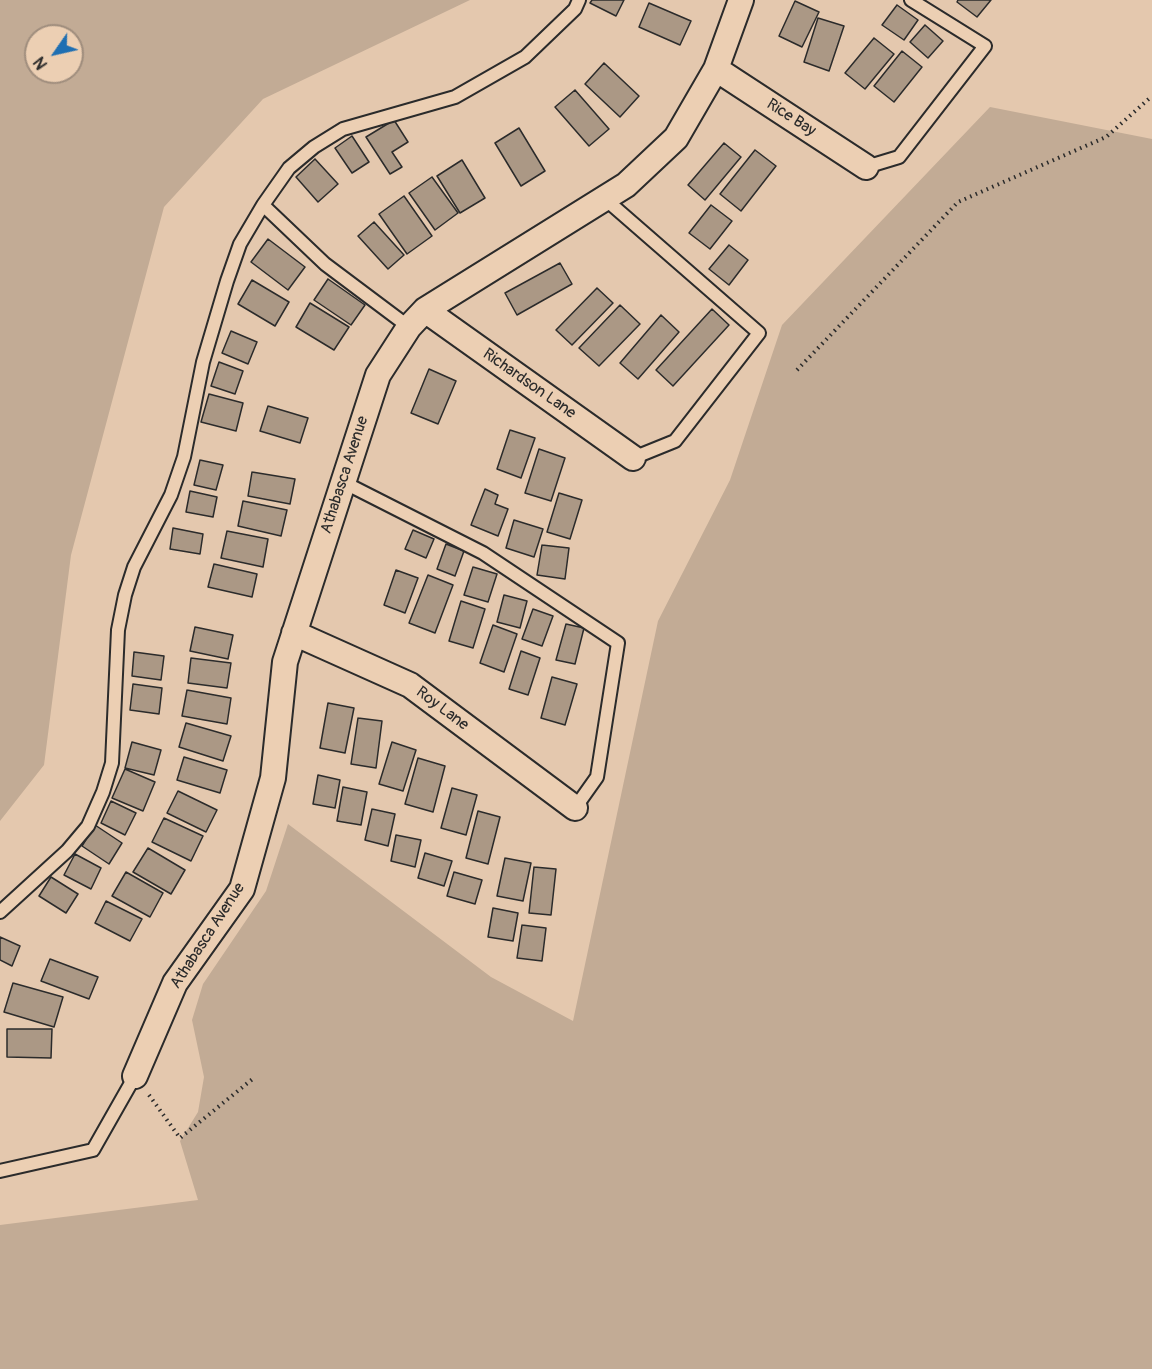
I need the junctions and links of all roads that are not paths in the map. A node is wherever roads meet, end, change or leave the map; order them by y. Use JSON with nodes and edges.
{"nodes":[{"id":1,"x":579,"y":0,"type":"edge"},
{"id":2,"x":741,"y":0,"type":"edge"},
{"id":3,"x":911,"y":0,"type":"edge"},
{"id":4,"x":716,"y":69,"type":"junction"},
{"id":5,"x":866,"y":167,"type":"joint"},
{"id":6,"x":604,"y":198,"type":"junction"},
{"id":7,"x":263,"y":205,"type":"junction"},
{"id":8,"x":417,"y":319,"type":"junction"},
{"id":9,"x":633,"y":458,"type":"joint"},
{"id":10,"x":343,"y":482,"type":"junction"},
{"id":11,"x":294,"y":633,"type":"junction"},
{"id":12,"x":575,"y":808,"type":"joint"},
{"id":13,"x":0,"y":912,"type":"edge"},
{"id":14,"x":135,"y":1076,"type":"joint"},
{"id":15,"x":0,"y":1171,"type":"edge"}],
"edges":[{"from":1,"to":7,"type":"lane"},
{"from":2,"to":4,"type":"street","name":"Athabasca Avenue"},
{"from":3,"to":5,"type":"lane"},
{"from":4,"to":5,"type":"street","name":"Rice Bay"},
{"from":4,"to":6,"type":"street","name":"Athabasca Avenue"},
{"from":6,"to":8,"type":"street","name":"Athabasca Avenue"},
{"from":6,"to":9,"type":"lane"},
{"from":7,"to":8,"type":"lane"},
{"from":7,"to":13,"type":"lane"},
{"from":8,"to":9,"type":"street","name":"Richardson Lane"},
{"from":8,"to":10,"type":"street","name":"Athabasca Avenue"},
{"from":10,"to":11,"type":"street","name":"Athabasca Avenue"},
{"from":10,"to":12,"type":"lane"},
{"from":11,"to":12,"type":"street","name":"Roy Lane"},
{"from":11,"to":14,"type":"street","name":"Athabasca Avenue"},
{"from":14,"to":15,"type":"lane"}]}
